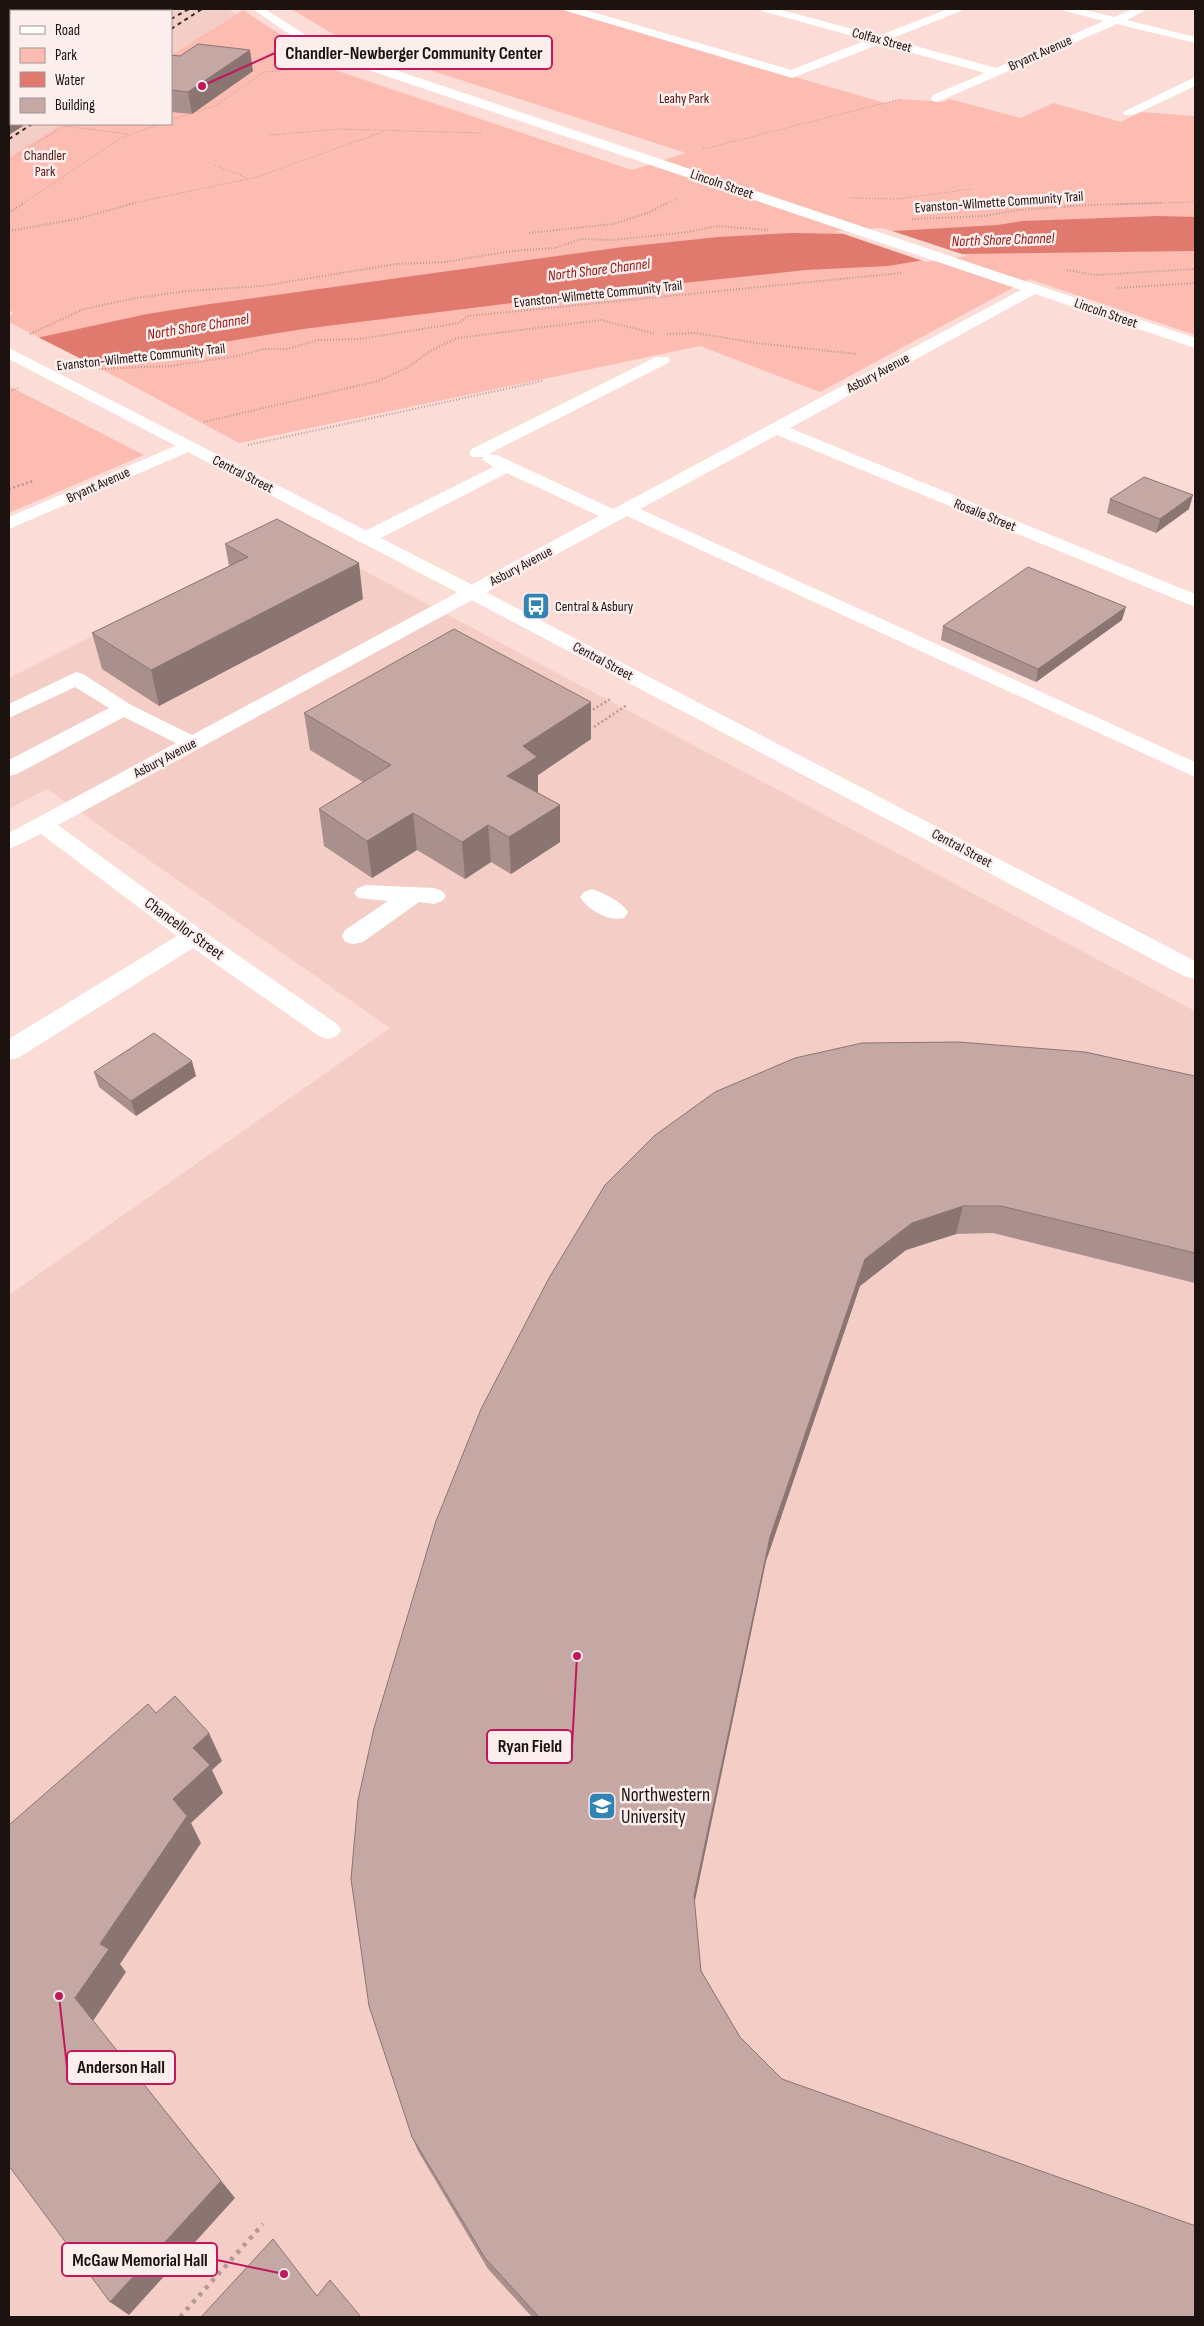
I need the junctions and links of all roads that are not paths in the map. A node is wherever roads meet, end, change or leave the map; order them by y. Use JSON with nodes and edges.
{"nodes":[{"id":1,"x":258,"y":9,"type":"edge"},
{"id":2,"x":571,"y":9,"type":"edge"},
{"id":3,"x":766,"y":9,"type":"edge"},
{"id":4,"x":957,"y":9,"type":"edge"},
{"id":5,"x":1069,"y":9,"type":"edge"},
{"id":6,"x":1142,"y":9,"type":"edge"},
{"id":7,"x":1116,"y":20,"type":"junction"},
{"id":8,"x":879,"y":40,"type":"junction"},
{"id":9,"x":1195,"y":40,"type":"edge"},
{"id":10,"x":997,"y":72,"type":"junction"},
{"id":11,"x":1195,"y":81,"type":"edge"},
{"id":12,"x":937,"y":98,"type":"dead end"},
{"id":13,"x":1129,"y":112,"type":"dead end"},
{"id":14,"x":1034,"y":289,"type":"junction"},
{"id":15,"x":1195,"y":343,"type":"edge"},
{"id":16,"x":9,"y":353,"type":"edge"},
{"id":17,"x":662,"y":360,"type":"dead end"},
{"id":18,"x":776,"y":428,"type":"junction"},
{"id":19,"x":187,"y":446,"type":"junction"},
{"id":20,"x":506,"y":466,"type":"junction"},
{"id":21,"x":619,"y":513,"type":"junction"},
{"id":22,"x":9,"y":524,"type":"edge"},
{"id":23,"x":366,"y":538,"type":"junction"},
{"id":24,"x":472,"y":592,"type":"junction"},
{"id":25,"x":1195,"y":601,"type":"edge"},
{"id":26,"x":124,"y":709,"type":"junction"},
{"id":27,"x":9,"y":712,"type":"edge"},
{"id":28,"x":192,"y":743,"type":"junction"},
{"id":29,"x":9,"y":769,"type":"edge"},
{"id":30,"x":1195,"y":770,"type":"edge"},
{"id":31,"x":42,"y":824,"type":"junction"},
{"id":32,"x":9,"y":842,"type":"edge"},
{"id":33,"x":366,"y":894,"type":"dead end"},
{"id":34,"x":592,"y":897,"type":"dead end"},
{"id":35,"x":616,"y":912,"type":"dead end"},
{"id":36,"x":354,"y":936,"type":"dead end"},
{"id":37,"x":194,"y":937,"type":"junction"},
{"id":38,"x":1195,"y":971,"type":"edge"},
{"id":39,"x":328,"y":1030,"type":"dead end"},
{"id":40,"x":9,"y":1051,"type":"edge"}],
"edges":[{"from":1,"to":14,"type":"street","name":"Lincoln Street"},
{"from":2,"to":8,"type":"street"},
{"from":3,"to":8,"type":"street","name":"Colfax Street"},
{"from":4,"to":8,"type":"street"},
{"from":5,"to":7,"type":"street"},
{"from":6,"to":7,"type":"street","name":"Bryant Avenue"},
{"from":7,"to":9,"type":"street"},
{"from":7,"to":10,"type":"street","name":"Bryant Avenue"},
{"from":8,"to":10,"type":"street","name":"Colfax Street"},
{"from":10,"to":12,"type":"street","name":"Bryant Avenue"},
{"from":11,"to":13,"type":"street"},
{"from":14,"to":15,"type":"street","name":"Lincoln Street"},
{"from":14,"to":18,"type":"street","name":"Asbury Avenue"},
{"from":16,"to":19,"type":"street","name":"Central Street"},
{"from":17,"to":20,"type":"street"},
{"from":18,"to":21,"type":"street","name":"Asbury Avenue"},
{"from":18,"to":25,"type":"street","name":"Rosalie Street"},
{"from":19,"to":22,"type":"street","name":"Bryant Avenue"},
{"from":19,"to":23,"type":"street","name":"Central Street"},
{"from":20,"to":21,"type":"street"},
{"from":20,"to":23,"type":"street"},
{"from":21,"to":24,"type":"street","name":"Asbury Avenue"},
{"from":21,"to":30,"type":"street"},
{"from":23,"to":24,"type":"street","name":"Central Street"},
{"from":24,"to":28,"type":"street","name":"Asbury Avenue"},
{"from":24,"to":38,"type":"street","name":"Central Street"},
{"from":26,"to":27,"type":"street"},
{"from":26,"to":28,"type":"street"},
{"from":26,"to":29,"type":"street"},
{"from":28,"to":31,"type":"street","name":"Asbury Avenue"},
{"from":31,"to":32,"type":"street","name":"Asbury Avenue"},
{"from":31,"to":37,"type":"street","name":"Chancellor Street"},
{"from":33,"to":36,"type":"street"},
{"from":34,"to":35,"type":"street"},
{"from":37,"to":39,"type":"street","name":"Chancellor Street"},
{"from":37,"to":40,"type":"street"}]}
